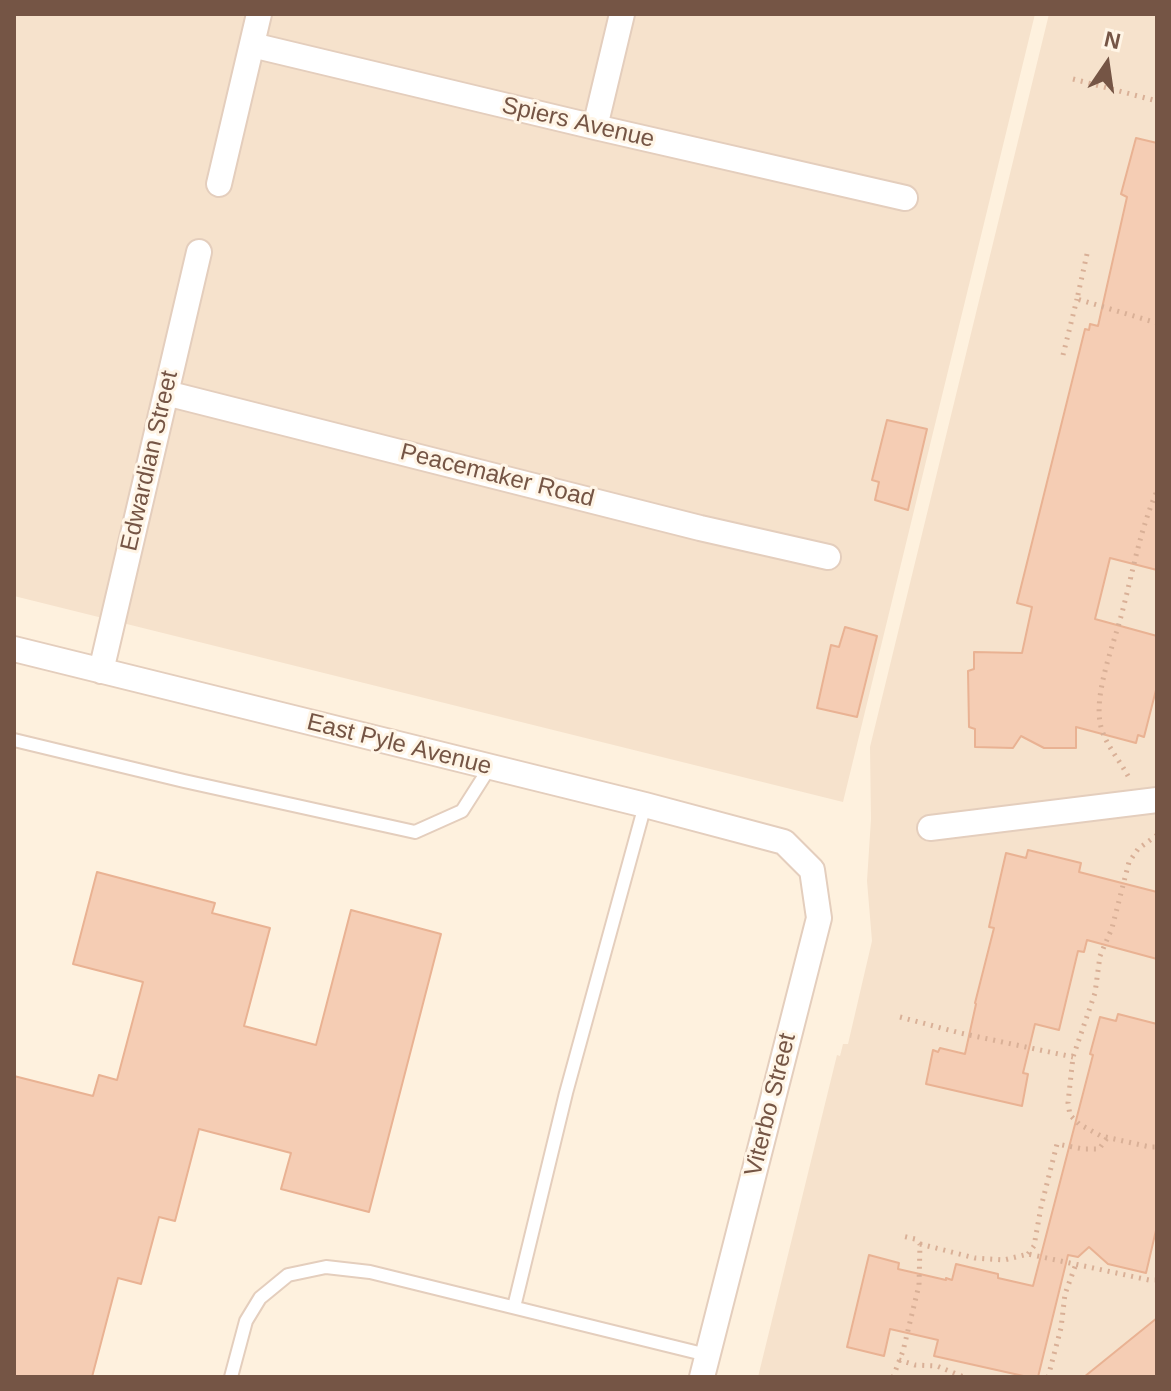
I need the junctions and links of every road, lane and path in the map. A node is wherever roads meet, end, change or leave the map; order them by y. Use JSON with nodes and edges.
{"nodes":[{"id":1,"x":259,"y":14,"type":"edge"},
{"id":2,"x":622,"y":14,"type":"edge"},
{"id":3,"x":252,"y":45,"type":"junction"},
{"id":4,"x":1073,"y":79,"type":"dead end"},
{"id":5,"x":1157,"y":101,"type":"edge"},
{"id":6,"x":595,"y":127,"type":"junction"},
{"id":7,"x":219,"y":184,"type":"dead end"},
{"id":8,"x":905,"y":198,"type":"dead end"},
{"id":9,"x":199,"y":252,"type":"dead end"},
{"id":10,"x":1087,"y":254,"type":"dead end"},
{"id":11,"x":1077,"y":299,"type":"junction"},
{"id":12,"x":1157,"y":323,"type":"edge"},
{"id":13,"x":1063,"y":355,"type":"dead end"},
{"id":14,"x":166,"y":393,"type":"junction"},
{"id":15,"x":1157,"y":491,"type":"edge"},
{"id":16,"x":828,"y":557,"type":"dead end"},
{"id":17,"x":14,"y":649,"type":"edge"},
{"id":18,"x":101,"y":671,"type":"junction"},
{"id":19,"x":14,"y":740,"type":"edge"},
{"id":20,"x":490,"y":767,"type":"junction"},
{"id":21,"x":1149,"y":801,"type":"edge"},
{"id":22,"x":645,"y":805,"type":"junction"},
{"id":23,"x":930,"y":828,"type":"dead end"},
{"id":24,"x":1157,"y":835,"type":"edge"},
{"id":25,"x":784,"y":842,"type":"joint"},
{"id":26,"x":900,"y":1017,"type":"dead end"},
{"id":27,"x":1073,"y":1057,"type":"junction"},
{"id":28,"x":1107,"y":1138,"type":"junction"},
{"id":29,"x":1157,"y":1147,"type":"edge"},
{"id":30,"x":902,"y":1236,"type":"dead end"},
{"id":31,"x":920,"y":1244,"type":"junction"},
{"id":32,"x":1028,"y":1254,"type":"junction"},
{"id":33,"x":1076,"y":1264,"type":"junction"},
{"id":34,"x":1157,"y":1280,"type":"edge"},
{"id":35,"x":514,"y":1307,"type":"junction"},
{"id":36,"x":899,"y":1360,"type":"junction"},
{"id":37,"x":705,"y":1366,"type":"edge"},
{"id":38,"x":231,"y":1377,"type":"edge"},
{"id":39,"x":893,"y":1377,"type":"edge"},
{"id":40,"x":964,"y":1377,"type":"edge"},
{"id":41,"x":1048,"y":1377,"type":"edge"}],
"edges":[{"from":1,"to":3,"type":"street"},
{"from":2,"to":6,"type":"street"},
{"from":3,"to":6,"type":"street","name":"Spiers Avenue"},
{"from":3,"to":7,"type":"street"},
{"from":4,"to":5,"type":"path"},
{"from":6,"to":8,"type":"street","name":"Spiers Avenue"},
{"from":9,"to":14,"type":"street","name":"Edwardian Street"},
{"from":10,"to":11,"type":"path"},
{"from":11,"to":12,"type":"path"},
{"from":11,"to":13,"type":"path"},
{"from":14,"to":16,"type":"street","name":"Peacemaker Road"},
{"from":14,"to":18,"type":"street","name":"Edwardian Street"},
{"from":15,"to":21,"type":"path"},
{"from":17,"to":18,"type":"street","name":"East Pyle Avenue"},
{"from":18,"to":20,"type":"street","name":"East Pyle Avenue"},
{"from":19,"to":20,"type":"lane"},
{"from":20,"to":22,"type":"street","name":"East Pyle Avenue"},
{"from":21,"to":23,"type":"street"},
{"from":22,"to":25,"type":"street","name":"East Pyle Avenue"},
{"from":22,"to":35,"type":"lane"},
{"from":24,"to":27,"type":"path"},
{"from":25,"to":37,"type":"street","name":"Viterbo Street"},
{"from":26,"to":27,"type":"path"},
{"from":27,"to":28,"type":"path"},
{"from":28,"to":29,"type":"path"},
{"from":28,"to":32,"type":"path"},
{"from":30,"to":31,"type":"path"},
{"from":31,"to":32,"type":"path"},
{"from":31,"to":36,"type":"path"},
{"from":32,"to":33,"type":"path"},
{"from":33,"to":34,"type":"path"},
{"from":33,"to":41,"type":"path"},
{"from":35,"to":37,"type":"lane"},
{"from":35,"to":38,"type":"lane"},
{"from":36,"to":39,"type":"path"},
{"from":36,"to":40,"type":"path"}]}
